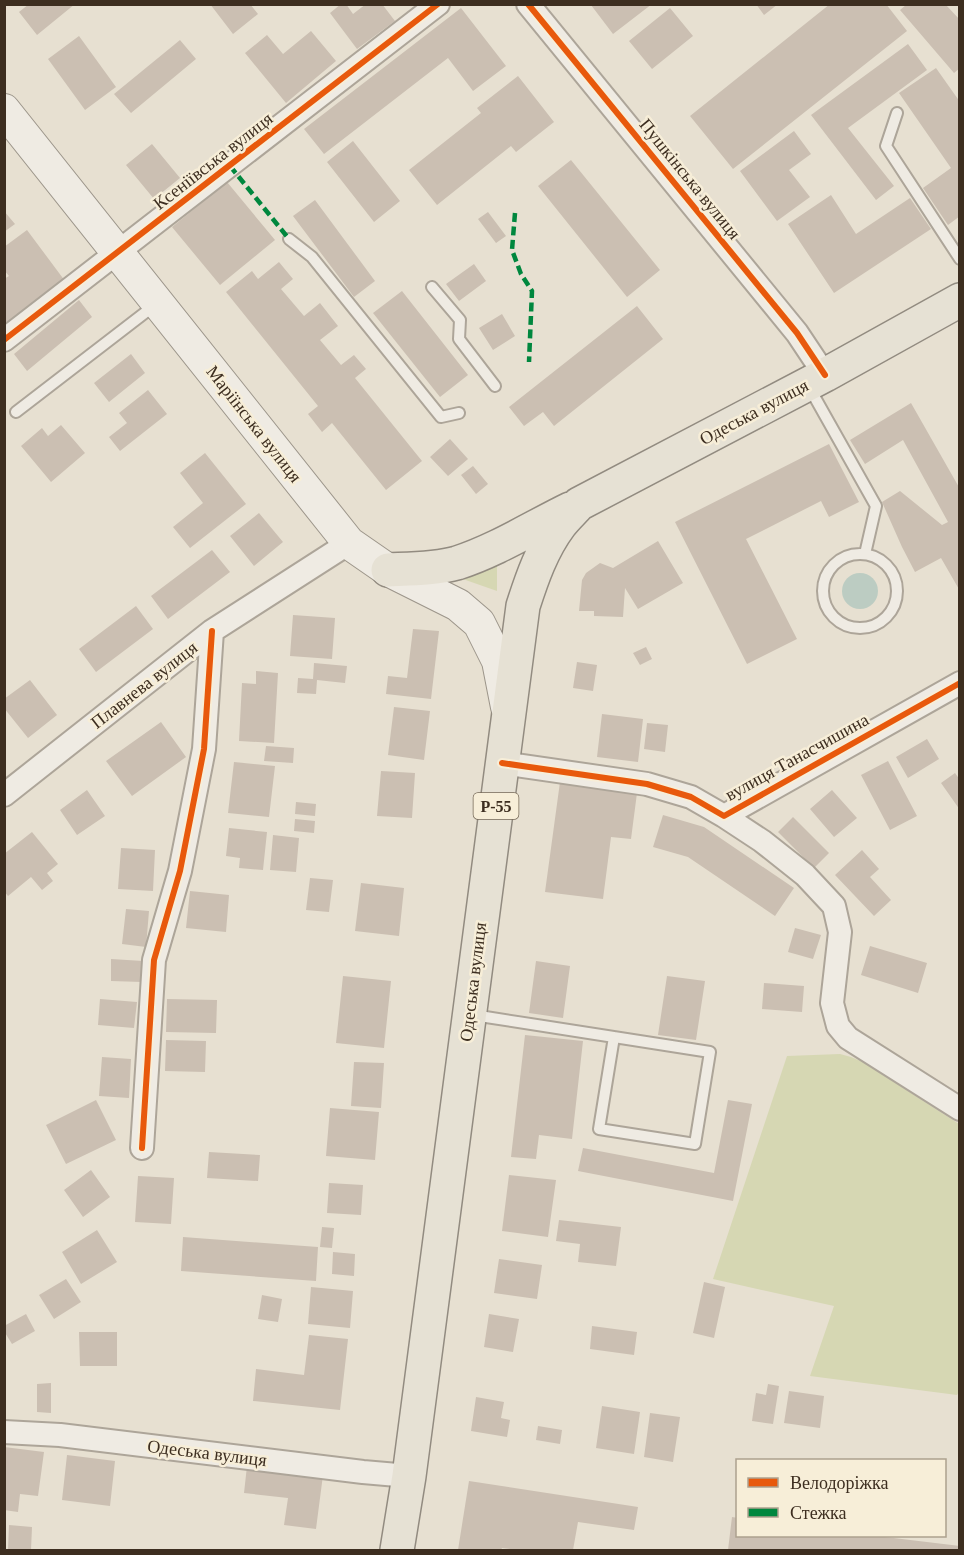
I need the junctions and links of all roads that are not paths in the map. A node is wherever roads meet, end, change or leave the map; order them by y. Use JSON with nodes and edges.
{"nodes":[{"id":1,"x":438,"y":4,"type":"edge"},
{"id":2,"x":528,"y":4,"type":"edge"},
{"id":3,"x":4,"y":110,"type":"edge"},
{"id":4,"x":897,"y":113,"type":"dead end"},
{"id":5,"x":289,"y":239,"type":"dead end"},
{"id":6,"x":118,"y":253,"type":"junction"},
{"id":7,"x":960,"y":259,"type":"edge"},
{"id":8,"x":432,"y":287,"type":"dead end"},
{"id":9,"x":960,"y":300,"type":"edge"},
{"id":10,"x":158,"y":303,"type":"junction"},
{"id":11,"x":4,"y":340,"type":"edge"},
{"id":12,"x":816,"y":379,"type":"junction"},
{"id":13,"x":495,"y":386,"type":"dead end"},
{"id":14,"x":16,"y":412,"type":"dead end"},
{"id":15,"x":459,"y":412,"type":"dead end"},
{"id":16,"x":579,"y":504,"type":"junction"},
{"id":17,"x":349,"y":543,"type":"junction"},
{"id":18,"x":865,"y":555,"type":"junction"},
{"id":19,"x":388,"y":570,"type":"junction"},
{"id":20,"x":212,"y":632,"type":"junction"},
{"id":21,"x":960,"y":683,"type":"edge"},
{"id":22,"x":508,"y":714,"type":"junction"},
{"id":23,"x":502,"y":763,"type":"junction"},
{"id":24,"x":4,"y":795,"type":"edge"},
{"id":25,"x":724,"y":816,"type":"junction"},
{"id":26,"x":469,"y":1014,"type":"junction"},
{"id":27,"x":614,"y":1037,"type":"junction"},
{"id":28,"x":960,"y":1109,"type":"edge"},
{"id":29,"x":142,"y":1148,"type":"dead end"},
{"id":30,"x":4,"y":1432,"type":"edge"},
{"id":31,"x":409,"y":1476,"type":"junction"},
{"id":32,"x":397,"y":1551,"type":"edge"}],
"edges":[{"from":1,"to":6,"type":"street","name":"Ксеніївська вулиця"},
{"from":2,"to":12,"type":"street","name":"Пушкінська вулиця"},
{"from":3,"to":6,"type":"main road","name":"Маріїнська вулиця"},
{"from":4,"to":7,"type":"lane"},
{"from":5,"to":15,"type":"lane"},
{"from":6,"to":10,"type":"main road","name":"Маріїнська вулиця"},
{"from":6,"to":11,"type":"street","name":"Ксеніївська вулиця"},
{"from":8,"to":13,"type":"lane"},
{"from":9,"to":12,"type":"main road","name":"Одеська вулиця","number":"Р-55"},
{"from":10,"to":14,"type":"lane"},
{"from":10,"to":17,"type":"main road","name":"Маріїнська вулиця"},
{"from":12,"to":16,"type":"main road","name":"Одеська вулиця","number":"Р-55"},
{"from":12,"to":18,"type":"lane"},
{"from":16,"to":19,"type":"main road","name":"Одеська вулиця"},
{"from":16,"to":22,"type":"main road","name":"Одеська вулиця","number":"Р-55"},
{"from":17,"to":19,"type":"main road","name":"Маріїнська вулиця"},
{"from":17,"to":20,"type":"street","name":"Плавнева вулиця"},
{"from":18,"to":18,"type":"lane"},
{"from":19,"to":22,"type":"main road","name":"Маріїнська вулиця"},
{"from":20,"to":24,"type":"street","name":"Плавнева вулиця"},
{"from":20,"to":29,"type":"street"},
{"from":21,"to":25,"type":"street","name":"вулиця Танасчишина"},
{"from":22,"to":23,"type":"main road","name":"Одеська вулиця","number":"Р-55"},
{"from":23,"to":25,"type":"street","name":"вулиця Танасчишина"},
{"from":23,"to":26,"type":"main road","name":"Одеська вулиця","number":"Р-55"},
{"from":25,"to":28,"type":"street"},
{"from":26,"to":27,"type":"lane"},
{"from":26,"to":31,"type":"main road","name":"Одеська вулиця","number":"Р-55"},
{"from":27,"to":27,"type":"lane"},
{"from":30,"to":31,"type":"street","name":"Одеська вулиця"},
{"from":31,"to":32,"type":"main road","name":"Одеська вулиця","number":"Р-55"}]}
